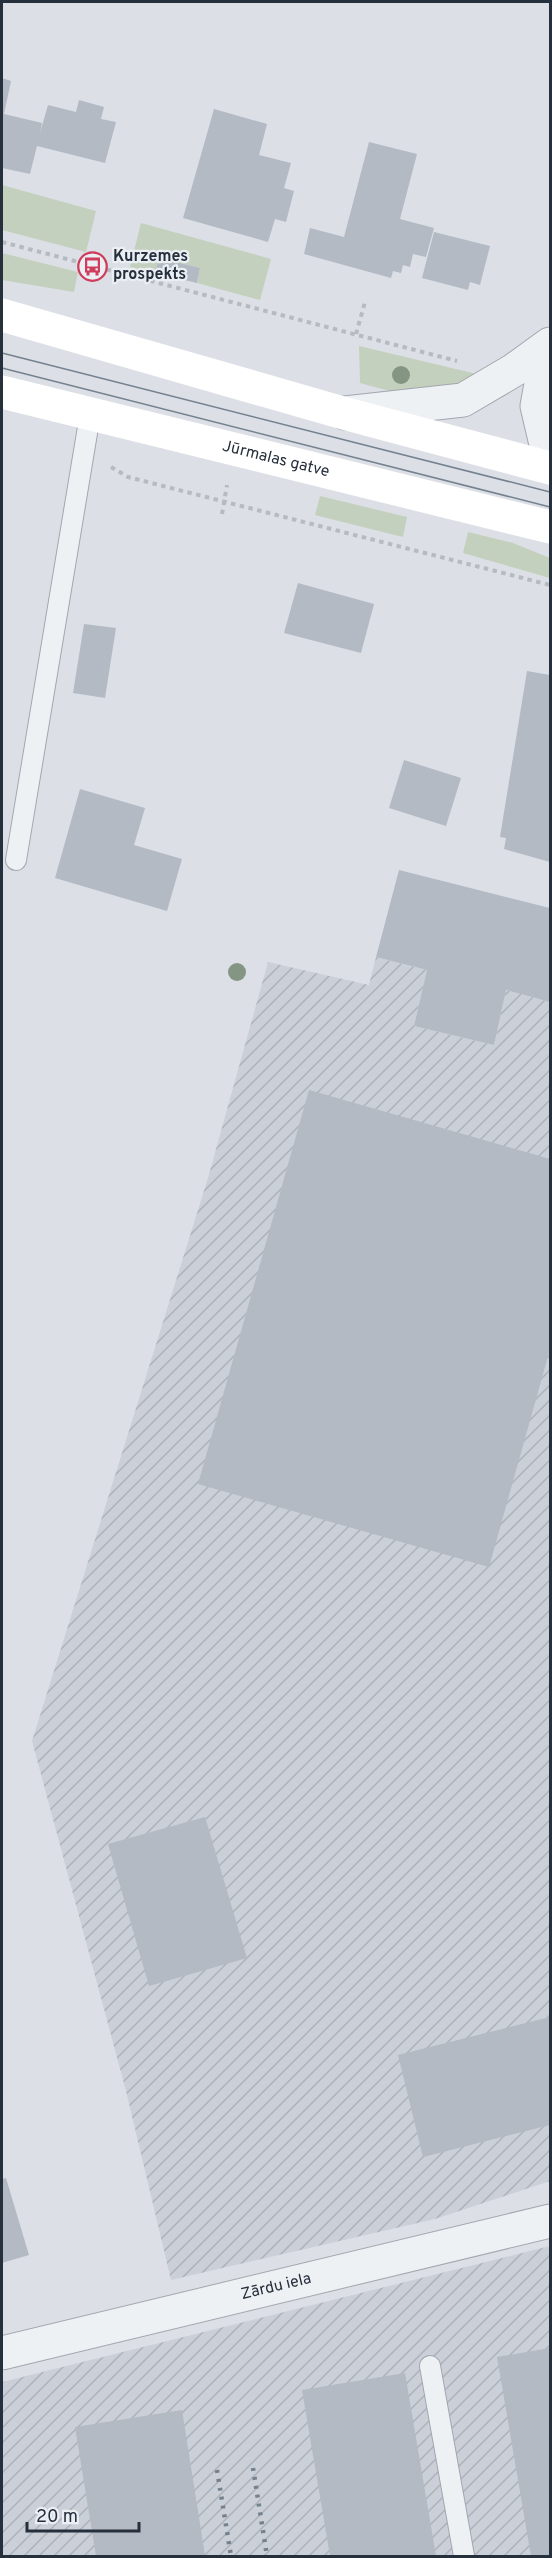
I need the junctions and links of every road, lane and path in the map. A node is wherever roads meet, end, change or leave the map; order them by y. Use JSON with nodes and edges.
{"nodes":[{"id":1,"x":2,"y":242,"type":"edge"},
{"id":2,"x":365,"y":302,"type":"dead end"},
{"id":3,"x":2,"y":315,"type":"edge"},
{"id":4,"x":356,"y":334,"type":"junction"},
{"id":5,"x":550,"y":344,"type":"edge"},
{"id":6,"x":550,"y":354,"type":"edge"},
{"id":7,"x":514,"y":370,"type":"junction"},
{"id":8,"x":2,"y":392,"type":"edge"},
{"id":9,"x":343,"y":413,"type":"junction"},
{"id":10,"x":90,"y":415,"type":"junction"},
{"id":11,"x":550,"y":444,"type":"edge"},
{"id":12,"x":82,"y":451,"type":"junction"},
{"id":13,"x":550,"y":468,"type":"edge"},
{"id":14,"x":227,"y":485,"type":"dead end"},
{"id":15,"x":225,"y":501,"type":"junction"},
{"id":16,"x":222,"y":514,"type":"dead end"},
{"id":17,"x":550,"y":527,"type":"edge"},
{"id":18,"x":550,"y":585,"type":"edge"},
{"id":19,"x":16,"y":860,"type":"dead end"},
{"id":20,"x":550,"y":2221,"type":"edge"},
{"id":21,"x":2,"y":2353,"type":"edge"},
{"id":22,"x":430,"y":2366,"type":"dead end"},
{"id":23,"x":464,"y":2556,"type":"edge"}],
"edges":[{"from":1,"to":4,"type":"path"},
{"from":2,"to":4,"type":"path"},
{"from":3,"to":9,"type":"main road"},
{"from":4,"to":7,"type":"path"},
{"from":5,"to":7,"type":"street"},
{"from":6,"to":11,"type":"street"},
{"from":7,"to":9,"type":"street"},
{"from":8,"to":10,"type":"main road","name":"Jūrmalas gatve"},
{"from":9,"to":13,"type":"main road"},
{"from":10,"to":12,"type":"lane"},
{"from":10,"to":17,"type":"main road","name":"Jūrmalas gatve"},
{"from":12,"to":15,"type":"path"},
{"from":12,"to":19,"type":"lane"},
{"from":14,"to":15,"type":"path"},
{"from":15,"to":16,"type":"path"},
{"from":15,"to":18,"type":"path"},
{"from":20,"to":21,"type":"street","name":"Zārdu iela"},
{"from":22,"to":23,"type":"lane"}]}
